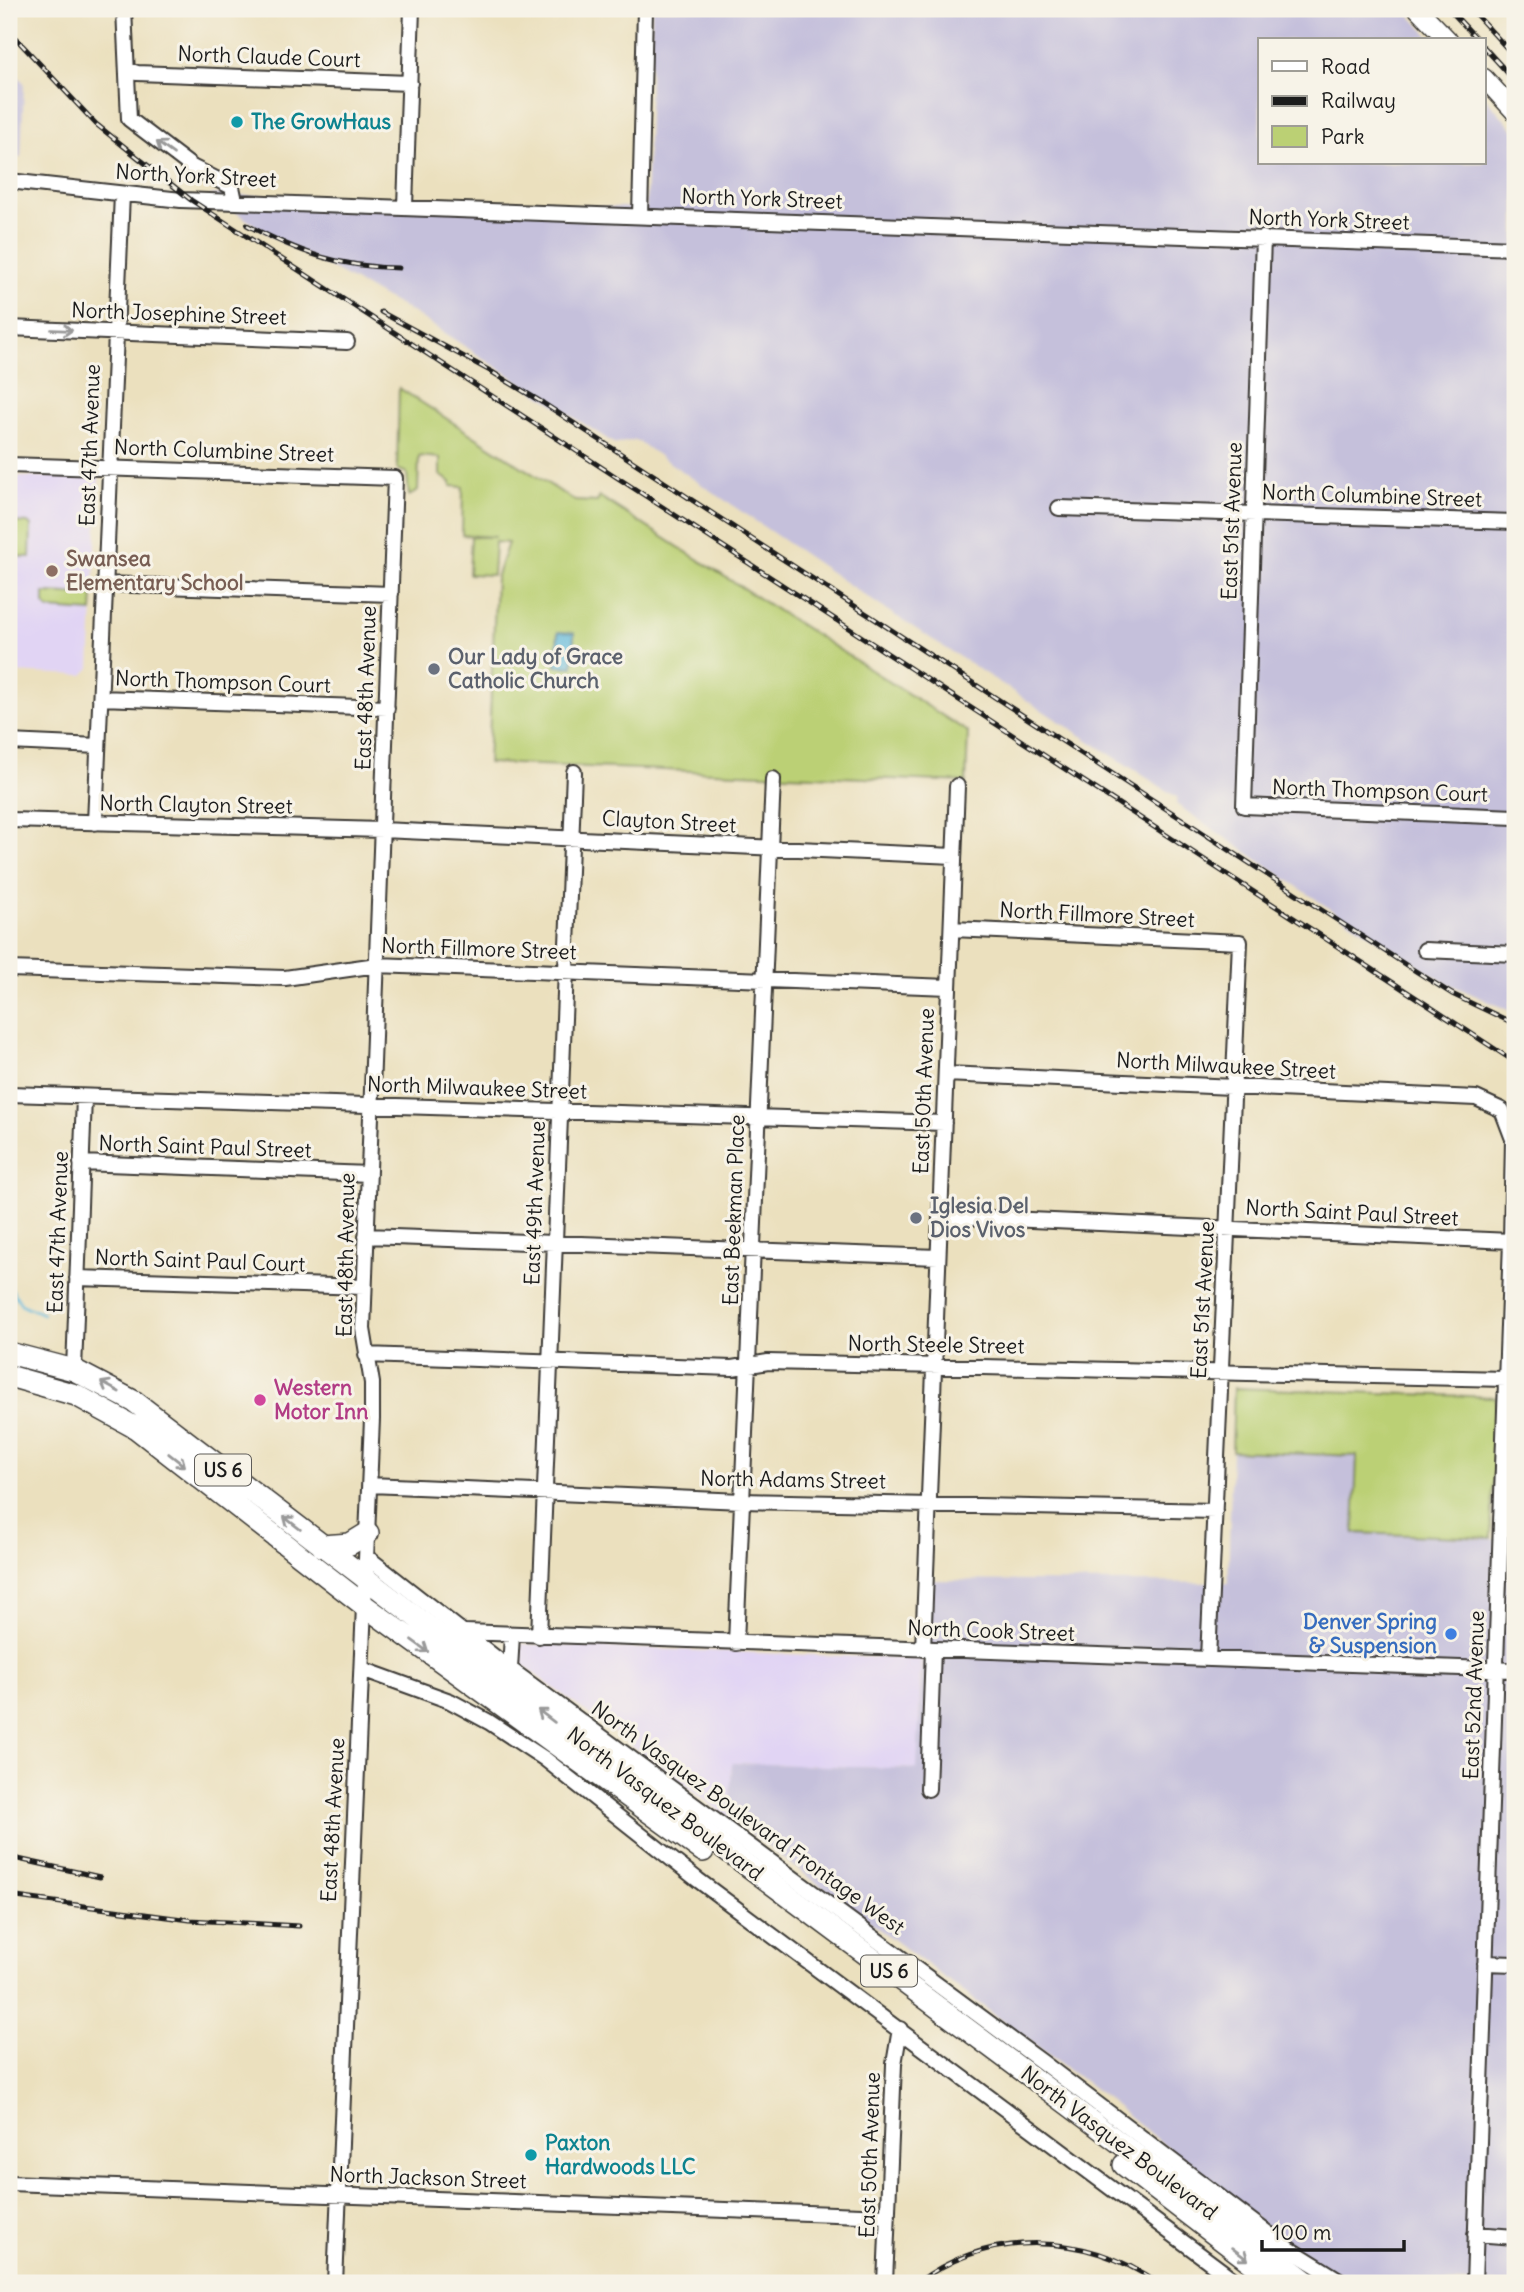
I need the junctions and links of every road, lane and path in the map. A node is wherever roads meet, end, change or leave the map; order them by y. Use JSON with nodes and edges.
{"nodes":[{"id":1,"x":124,"y":9,"type":"edge"},
{"id":2,"x":412,"y":9,"type":"edge"},
{"id":3,"x":645,"y":9,"type":"edge"},
{"id":4,"x":1418,"y":9,"type":"edge"},
{"id":5,"x":1446,"y":38,"type":"edge"},
{"id":6,"x":128,"y":71,"type":"junction"},
{"id":7,"x":1486,"y":80,"type":"edge"},
{"id":8,"x":410,"y":83,"type":"junction"},
{"id":9,"x":1515,"y":112,"type":"edge"},
{"id":10,"x":9,"y":181,"type":"edge"},
{"id":11,"x":121,"y":194,"type":"junction"},
{"id":12,"x":235,"y":201,"type":"junction"},
{"id":13,"x":405,"y":206,"type":"junction"},
{"id":14,"x":640,"y":216,"type":"junction"},
{"id":15,"x":1263,"y":238,"type":"junction"},
{"id":16,"x":1515,"y":248,"type":"edge"},
{"id":17,"x":9,"y":328,"type":"edge"},
{"id":18,"x":116,"y":333,"type":"junction"},
{"id":19,"x":347,"y":342,"type":"dead end"},
{"id":20,"x":9,"y":465,"type":"edge"},
{"id":21,"x":110,"y":467,"type":"junction"},
{"id":22,"x":395,"y":478,"type":"joint"},
{"id":23,"x":1059,"y":508,"type":"dead end"},
{"id":24,"x":1254,"y":514,"type":"junction"},
{"id":25,"x":1515,"y":522,"type":"edge"},
{"id":26,"x":105,"y":584,"type":"junction"},
{"id":27,"x":391,"y":594,"type":"junction"},
{"id":28,"x":100,"y":698,"type":"junction"},
{"id":29,"x":387,"y":708,"type":"junction"},
{"id":30,"x":9,"y":743,"type":"edge"},
{"id":31,"x":98,"y":746,"type":"junction"},
{"id":32,"x":573,"y":772,"type":"dead end"},
{"id":33,"x":773,"y":779,"type":"dead end"},
{"id":34,"x":957,"y":786,"type":"dead end"},
{"id":35,"x":1244,"y":806,"type":"joint"},
{"id":36,"x":1515,"y":817,"type":"edge"},
{"id":37,"x":9,"y":820,"type":"edge"},
{"id":38,"x":95,"y":823,"type":"junction"},
{"id":39,"x":382,"y":830,"type":"junction"},
{"id":40,"x":570,"y":838,"type":"junction"},
{"id":41,"x":770,"y":847,"type":"junction"},
{"id":42,"x":954,"y":856,"type":"junction"},
{"id":43,"x":951,"y":929,"type":"junction"},
{"id":44,"x":1240,"y":942,"type":"joint"},
{"id":45,"x":1425,"y":950,"type":"dead end"},
{"id":46,"x":1515,"y":954,"type":"edge"},
{"id":47,"x":377,"y":965,"type":"junction"},
{"id":48,"x":9,"y":970,"type":"edge"},
{"id":49,"x":566,"y":974,"type":"junction"},
{"id":50,"x":764,"y":981,"type":"junction"},
{"id":51,"x":949,"y":987,"type":"junction"},
{"id":52,"x":946,"y":1074,"type":"junction"},
{"id":53,"x":1234,"y":1088,"type":"junction"},
{"id":54,"x":9,"y":1094,"type":"edge"},
{"id":55,"x":84,"y":1097,"type":"junction"},
{"id":56,"x":371,"y":1106,"type":"junction"},
{"id":57,"x":1502,"y":1110,"type":"joint"},
{"id":58,"x":559,"y":1111,"type":"junction"},
{"id":59,"x":759,"y":1117,"type":"junction"},
{"id":60,"x":944,"y":1123,"type":"junction"},
{"id":61,"x":81,"y":1163,"type":"junction"},
{"id":62,"x":369,"y":1174,"type":"junction"},
{"id":63,"x":940,"y":1216,"type":"junction"},
{"id":64,"x":1227,"y":1229,"type":"junction"},
{"id":65,"x":366,"y":1236,"type":"junction"},
{"id":66,"x":1511,"y":1241,"type":"junction"},
{"id":67,"x":554,"y":1243,"type":"junction"},
{"id":68,"x":753,"y":1249,"type":"junction"},
{"id":69,"x":938,"y":1257,"type":"junction"},
{"id":70,"x":77,"y":1278,"type":"junction"},
{"id":71,"x":365,"y":1287,"type":"junction"},
{"id":72,"x":9,"y":1353,"type":"edge"},
{"id":73,"x":366,"y":1355,"type":"junction"},
{"id":74,"x":549,"y":1361,"type":"junction"},
{"id":75,"x":749,"y":1365,"type":"junction"},
{"id":76,"x":934,"y":1366,"type":"junction"},
{"id":77,"x":74,"y":1370,"type":"junction"},
{"id":78,"x":1221,"y":1373,"type":"junction"},
{"id":79,"x":9,"y":1376,"type":"edge"},
{"id":80,"x":1509,"y":1386,"type":"edge"},
{"id":81,"x":370,"y":1485,"type":"junction"},
{"id":82,"x":544,"y":1492,"type":"junction"},
{"id":83,"x":742,"y":1501,"type":"junction"},
{"id":84,"x":929,"y":1504,"type":"junction"},
{"id":85,"x":1215,"y":1511,"type":"junction"},
{"id":86,"x":1508,"y":1529,"type":"edge"},
{"id":87,"x":368,"y":1533,"type":"junction"},
{"id":88,"x":322,"y":1546,"type":"junction"},
{"id":89,"x":366,"y":1568,"type":"junction"},
{"id":90,"x":365,"y":1606,"type":"junction"},
{"id":91,"x":465,"y":1632,"type":"junction"},
{"id":92,"x":512,"y":1635,"type":"junction"},
{"id":93,"x":539,"y":1636,"type":"junction"},
{"id":94,"x":736,"y":1643,"type":"junction"},
{"id":95,"x":928,"y":1649,"type":"junction"},
{"id":96,"x":1208,"y":1659,"type":"junction"},
{"id":97,"x":362,"y":1669,"type":"junction"},
{"id":98,"x":1496,"y":1669,"type":"junction"},
{"id":99,"x":1515,"y":1670,"type":"edge"},
{"id":100,"x":505,"y":1676,"type":"junction"},
{"id":101,"x":928,"y":1789,"type":"dead end"},
{"id":102,"x":1485,"y":1963,"type":"junction"},
{"id":103,"x":1515,"y":1964,"type":"edge"},
{"id":104,"x":900,"y":2029,"type":"junction"},
{"id":105,"x":9,"y":2183,"type":"edge"},
{"id":106,"x":338,"y":2195,"type":"junction"},
{"id":107,"x":888,"y":2216,"type":"junction"},
{"id":108,"x":1475,"y":2234,"type":"junction"},
{"id":109,"x":1515,"y":2237,"type":"edge"},
{"id":110,"x":335,"y":2283,"type":"edge"},
{"id":111,"x":885,"y":2283,"type":"edge"},
{"id":112,"x":1238,"y":2283,"type":"edge"},
{"id":113,"x":1279,"y":2283,"type":"edge"},
{"id":114,"x":1308,"y":2283,"type":"edge"},
{"id":115,"x":1344,"y":2283,"type":"edge"},
{"id":116,"x":1474,"y":2283,"type":"edge"}],
"edges":[{"from":1,"to":6,"type":"street"},
{"from":2,"to":8,"type":"street"},
{"from":3,"to":14,"type":"street"},
{"from":4,"to":5,"type":"main road"},
{"from":6,"to":8,"type":"street","name":"North Claude Court"},
{"from":12,"to":6,"type":"street","one_way":true},
{"from":7,"to":9,"type":"main road"},
{"from":8,"to":13,"type":"street"},
{"from":10,"to":11,"type":"street","name":"North York Street"},
{"from":11,"to":12,"type":"street","name":"North York Street"},
{"from":11,"to":18,"type":"street","name":"East 47th Avenue"},
{"from":12,"to":13,"type":"street","name":"North York Street"},
{"from":13,"to":14,"type":"street","name":"North York Street"},
{"from":14,"to":15,"type":"street","name":"North York Street"},
{"from":15,"to":16,"type":"street","name":"North York Street"},
{"from":15,"to":24,"type":"street","name":"East 51st Avenue"},
{"from":17,"to":18,"type":"street","name":"North Josephine Street","one_way":true},
{"from":18,"to":19,"type":"street","name":"North Josephine Street"},
{"from":18,"to":21,"type":"street","name":"East 47th Avenue"},
{"from":20,"to":21,"type":"street","name":"North Columbine Street"},
{"from":21,"to":22,"type":"street","name":"North Columbine Street"},
{"from":21,"to":26,"type":"street","name":"East 47th Avenue"},
{"from":22,"to":27,"type":"street","name":"East 48th Avenue"},
{"from":23,"to":24,"type":"street","name":"North Columbine Street"},
{"from":24,"to":25,"type":"street","name":"North Columbine Street"},
{"from":24,"to":35,"type":"street","name":"East 51st Avenue"},
{"from":26,"to":27,"type":"street"},
{"from":26,"to":28,"type":"street","name":"East 47th Avenue"},
{"from":27,"to":29,"type":"street","name":"East 48th Avenue"},
{"from":28,"to":29,"type":"street","name":"North Thompson Court"},
{"from":28,"to":31,"type":"street","name":"East 47th Avenue"},
{"from":29,"to":39,"type":"street","name":"East 48th Avenue"},
{"from":30,"to":31,"type":"street"},
{"from":31,"to":38,"type":"street","name":"East 47th Avenue"},
{"from":32,"to":40,"type":"street","name":"East 49th Avenue"},
{"from":33,"to":41,"type":"street","name":"East Beekman Place"},
{"from":34,"to":42,"type":"street","name":"East 50th Avenue"},
{"from":35,"to":36,"type":"street","name":"North Thompson Court"},
{"from":37,"to":38,"type":"street","name":"North Clayton Street"},
{"from":38,"to":39,"type":"street","name":"North Clayton Street"},
{"from":39,"to":40,"type":"street","name":"Clayton Street"},
{"from":39,"to":47,"type":"street","name":"East 48th Avenue"},
{"from":40,"to":41,"type":"street","name":"Clayton Street"},
{"from":40,"to":49,"type":"street","name":"East 49th Avenue"},
{"from":41,"to":42,"type":"street","name":"Clayton Street"},
{"from":41,"to":50,"type":"street","name":"East Beekman Place"},
{"from":42,"to":43,"type":"street","name":"East 50th Avenue"},
{"from":43,"to":44,"type":"street","name":"North Fillmore Street"},
{"from":43,"to":51,"type":"street","name":"East 50th Avenue"},
{"from":44,"to":53,"type":"street","name":"East 51st Avenue"},
{"from":45,"to":46,"type":"street"},
{"from":47,"to":48,"type":"street","name":"North Fillmore Street"},
{"from":47,"to":49,"type":"street","name":"North Fillmore Street"},
{"from":47,"to":56,"type":"street","name":"East 48th Avenue"},
{"from":49,"to":50,"type":"street","name":"North Fillmore Street"},
{"from":49,"to":58,"type":"street","name":"East 49th Avenue"},
{"from":50,"to":51,"type":"street","name":"North Fillmore Street"},
{"from":50,"to":59,"type":"street","name":"East Beekman Place"},
{"from":51,"to":52,"type":"street","name":"East 50th Avenue"},
{"from":52,"to":53,"type":"street","name":"North Milwaukee Street"},
{"from":52,"to":60,"type":"street","name":"East 50th Avenue"},
{"from":53,"to":57,"type":"street","name":"North Milwaukee Street"},
{"from":53,"to":64,"type":"street","name":"East 51st Avenue"},
{"from":54,"to":55,"type":"street","name":"North Milwaukee Street"},
{"from":55,"to":56,"type":"street","name":"North Milwaukee Street"},
{"from":55,"to":61,"type":"street","name":"East 47th Avenue"},
{"from":56,"to":58,"type":"street","name":"North Milwaukee Street"},
{"from":56,"to":62,"type":"street","name":"East 48th Avenue"},
{"from":57,"to":66,"type":"street","name":"East 52nd Avenue"},
{"from":58,"to":59,"type":"street","name":"North Milwaukee Street"},
{"from":58,"to":67,"type":"street","name":"East 49th Avenue"},
{"from":59,"to":60,"type":"street","name":"North Milwaukee Street"},
{"from":59,"to":68,"type":"street","name":"East Beekman Place"},
{"from":60,"to":63,"type":"street","name":"East 50th Avenue"},
{"from":61,"to":62,"type":"street","name":"North Saint Paul Street"},
{"from":61,"to":70,"type":"street","name":"East 47th Avenue"},
{"from":62,"to":65,"type":"street","name":"East 48th Avenue"},
{"from":63,"to":64,"type":"street","name":"North Saint Paul Street"},
{"from":63,"to":69,"type":"street","name":"East 50th Avenue"},
{"from":64,"to":66,"type":"street","name":"North Saint Paul Street"},
{"from":64,"to":78,"type":"street","name":"East 51st Avenue"},
{"from":65,"to":67,"type":"street"},
{"from":65,"to":71,"type":"street","name":"East 48th Avenue"},
{"from":66,"to":80,"type":"street","name":"East 52nd Avenue"},
{"from":67,"to":68,"type":"street"},
{"from":67,"to":74,"type":"street","name":"East 49th Avenue"},
{"from":68,"to":69,"type":"street"},
{"from":68,"to":75,"type":"street","name":"East Beekman Place"},
{"from":69,"to":76,"type":"street","name":"East 50th Avenue"},
{"from":70,"to":71,"type":"street","name":"North Saint Paul Court"},
{"from":70,"to":77,"type":"street","name":"East 47th Avenue"},
{"from":71,"to":73,"type":"street","name":"East 48th Avenue"},
{"from":72,"to":77,"type":"highway","name":"North Vasquez Boulevard","number":"US 6"},
{"from":73,"to":74,"type":"street","name":"North Steele Street"},
{"from":73,"to":81,"type":"street","name":"East 48th Avenue"},
{"from":74,"to":75,"type":"street","name":"North Steele Street"},
{"from":74,"to":82,"type":"street","name":"East 49th Avenue"},
{"from":75,"to":76,"type":"street","name":"North Steele Street"},
{"from":75,"to":83,"type":"street","name":"East Beekman Place"},
{"from":76,"to":78,"type":"street","name":"North Steele Street"},
{"from":76,"to":84,"type":"street","name":"East 50th Avenue"},
{"from":88,"to":77,"type":"highway","name":"North Vasquez Boulevard","number":"US 6","one_way":true},
{"from":78,"to":80,"type":"street","name":"North Steele Street"},
{"from":78,"to":85,"type":"street","name":"East 51st Avenue"},
{"from":79,"to":90,"type":"highway","name":"North Vasquez Boulevard","number":"US 6","one_way":true},
{"from":80,"to":86,"type":"street","name":"East 52nd Avenue"},
{"from":81,"to":82,"type":"street","name":"North Adams Street"},
{"from":81,"to":87,"type":"street","name":"East 48th Avenue"},
{"from":82,"to":83,"type":"street","name":"North Adams Street"},
{"from":82,"to":93,"type":"street","name":"East 49th Avenue"},
{"from":83,"to":84,"type":"street","name":"North Adams Street"},
{"from":83,"to":94,"type":"street","name":"East Beekman Place"},
{"from":84,"to":85,"type":"street","name":"North Adams Street"},
{"from":84,"to":95,"type":"street","name":"East 50th Avenue"},
{"from":85,"to":96,"type":"street","name":"East 51st Avenue"},
{"from":86,"to":98,"type":"street","name":"East 52nd Avenue"},
{"from":87,"to":88,"type":"highway"},
{"from":87,"to":89,"type":"street","name":"East 48th Avenue"},
{"from":88,"to":89,"type":"highway","name":"North Vasquez Boulevard","number":"US 6"},
{"from":89,"to":90,"type":"street","name":"East 48th Avenue"},
{"from":89,"to":91,"type":"street","name":"North Vasquez Boulevard Frontage West"},
{"from":89,"to":100,"type":"highway","name":"North Vasquez Boulevard","number":"US 6"},
{"from":90,"to":97,"type":"street","name":"East 48th Avenue"},
{"from":90,"to":113,"type":"highway","name":"North Vasquez Boulevard","number":"US 6","one_way":true},
{"from":91,"to":92,"type":"street","name":"North Cook Street"},
{"from":91,"to":100,"type":"street","name":"North Vasquez Boulevard Frontage West"},
{"from":92,"to":93,"type":"street","name":"North Cook Street"},
{"from":92,"to":100,"type":"street"},
{"from":93,"to":94,"type":"street","name":"North Cook Street"},
{"from":94,"to":95,"type":"street","name":"North Cook Street"},
{"from":95,"to":96,"type":"street","name":"North Cook Street"},
{"from":95,"to":101,"type":"street","name":"East 50th Avenue"},
{"from":96,"to":98,"type":"street","name":"North Cook Street"},
{"from":97,"to":104,"type":"street"},
{"from":97,"to":106,"type":"street","name":"East 48th Avenue"},
{"from":98,"to":99,"type":"street","name":"North Cook Street"},
{"from":98,"to":102,"type":"street","name":"East 52nd Avenue"},
{"from":114,"to":100,"type":"highway","name":"North Vasquez Boulevard","number":"US 6","one_way":true},
{"from":100,"to":115,"type":"street","name":"North Vasquez Boulevard Frontage West"},
{"from":102,"to":103,"type":"street"},
{"from":102,"to":108,"type":"street","name":"East 52nd Avenue"},
{"from":104,"to":107,"type":"street","name":"East 50th Avenue"},
{"from":104,"to":112,"type":"street"},
{"from":105,"to":106,"type":"street","name":"North Jackson Street"},
{"from":106,"to":107,"type":"street","name":"North Jackson Street"},
{"from":106,"to":110,"type":"street","name":"East 48th Avenue"},
{"from":107,"to":111,"type":"street","name":"East 50th Avenue"},
{"from":108,"to":109,"type":"street"},
{"from":108,"to":116,"type":"street","name":"East 52nd Avenue"}]}
